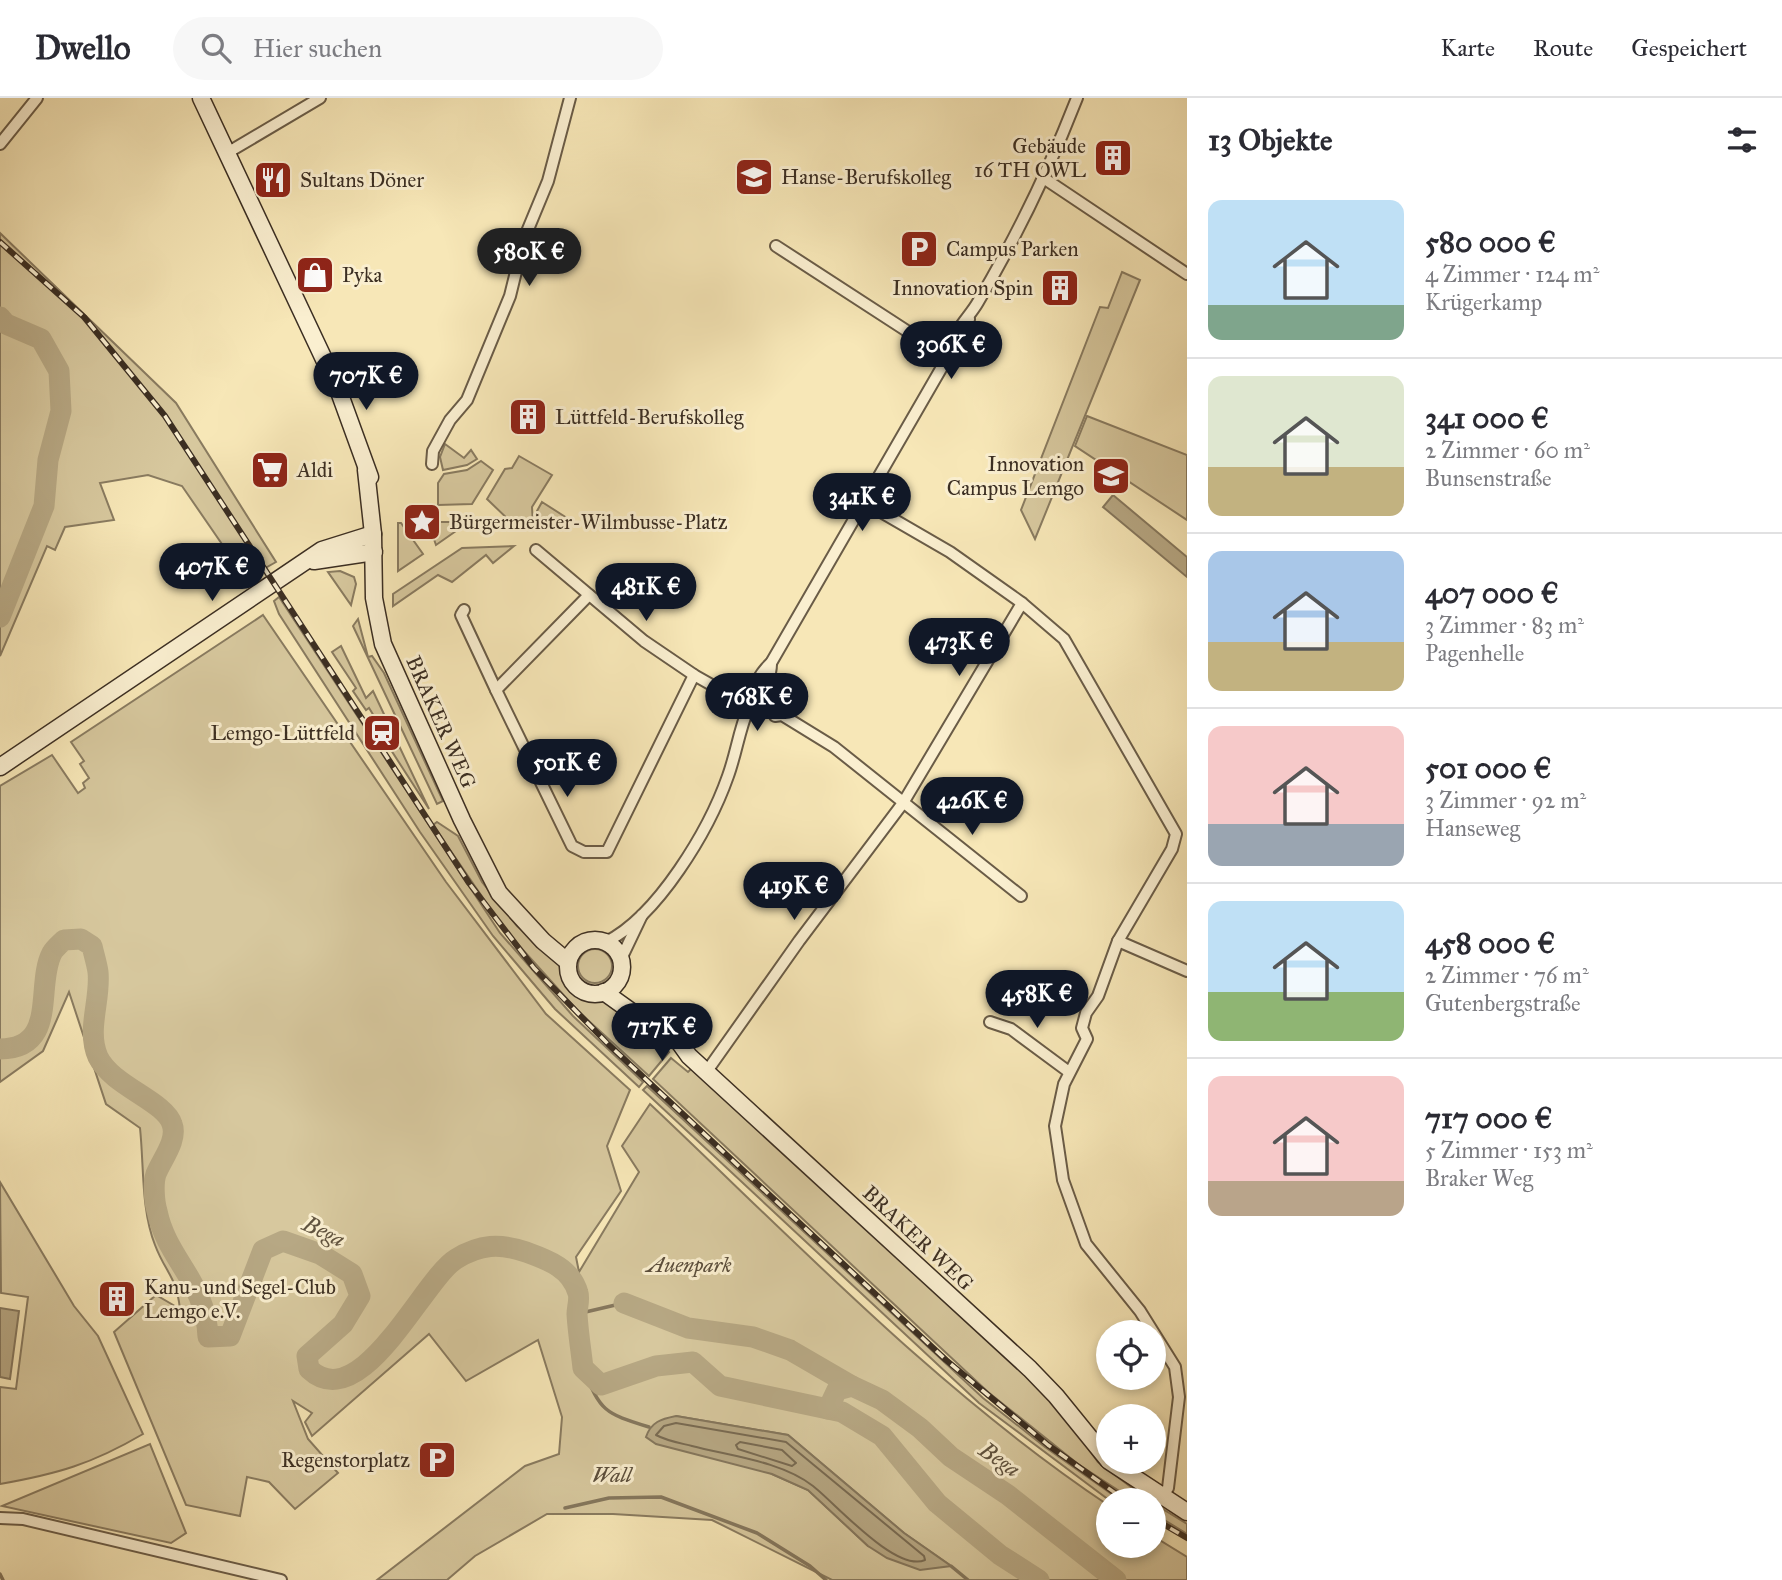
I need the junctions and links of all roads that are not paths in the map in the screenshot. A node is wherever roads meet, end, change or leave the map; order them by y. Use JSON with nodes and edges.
{"nodes":[{"id":1,"x":37,"y":98,"type":"edge"},
{"id":2,"x":201,"y":98,"type":"edge"},
{"id":3,"x":320,"y":98,"type":"edge"},
{"id":4,"x":570,"y":98,"type":"edge"},
{"id":5,"x":1077,"y":98,"type":"edge"},
{"id":6,"x":0,"y":144,"type":"edge"},
{"id":7,"x":227,"y":153,"type":"junction"},
{"id":8,"x":1045,"y":179,"type":"junction"},
{"id":9,"x":776,"y":246,"type":"dead end"},
{"id":10,"x":1187,"y":274,"type":"edge"},
{"id":11,"x":950,"y":353,"type":"junction"},
{"id":12,"x":432,"y":464,"type":"dead end"},
{"id":13,"x":863,"y":501,"type":"junction"},
{"id":14,"x":373,"y":534,"type":"junction"},
{"id":15,"x":536,"y":550,"type":"dead end"},
{"id":16,"x":374,"y":552,"type":"junction"},
{"id":17,"x":309,"y":562,"type":"junction"},
{"id":18,"x":589,"y":596,"type":"junction"},
{"id":19,"x":1027,"y":606,"type":"junction"},
{"id":20,"x":464,"y":610,"type":"dead end"},
{"id":21,"x":694,"y":675,"type":"junction"},
{"id":22,"x":496,"y":690,"type":"junction"},
{"id":23,"x":751,"y":703,"type":"junction"},
{"id":24,"x":775,"y":716,"type":"dead end"},
{"id":25,"x":0,"y":767,"type":"edge"},
{"id":26,"x":903,"y":803,"type":"junction"},
{"id":27,"x":1021,"y":897,"type":"dead end"},
{"id":28,"x":642,"y":915,"type":"junction"},
{"id":29,"x":1118,"y":941,"type":"junction"},
{"id":30,"x":606,"y":942,"type":"junction"},
{"id":31,"x":572,"y":955,"type":"junction"},
{"id":32,"x":621,"y":959,"type":"junction"},
{"id":33,"x":1187,"y":971,"type":"edge"},
{"id":34,"x":610,"y":988,"type":"junction"},
{"id":35,"x":990,"y":1022,"type":"dead end"},
{"id":36,"x":707,"y":1071,"type":"junction"},
{"id":37,"x":1069,"y":1072,"type":"junction"},
{"id":38,"x":1096,"y":1447,"type":"edge"},
{"id":39,"x":1128,"y":1474,"type":"edge"},
{"id":40,"x":1148,"y":1488,"type":"edge"},
{"id":41,"x":1166,"y":1491,"type":"edge"},
{"id":42,"x":1166,"y":1499,"type":"edge"},
{"id":43,"x":1187,"y":1512,"type":"edge"},
{"id":44,"x":0,"y":1518,"type":"edge"},
{"id":45,"x":281,"y":1580,"type":"edge"}],
"edges":[{"from":1,"to":6,"type":"street"},
{"from":2,"to":7,"type":"street","name":"BRAKER WEG"},
{"from":3,"to":7,"type":"street"},
{"from":4,"to":12,"type":"street"},
{"from":5,"to":8,"type":"street"},
{"from":7,"to":14,"type":"street","name":"BRAKER WEG"},
{"from":8,"to":10,"type":"street"},
{"from":8,"to":11,"type":"street"},
{"from":9,"to":11,"type":"street"},
{"from":11,"to":13,"type":"street"},
{"from":13,"to":19,"type":"street"},
{"from":13,"to":23,"type":"street"},
{"from":14,"to":16,"type":"street","name":"BRAKER WEG"},
{"from":14,"to":17,"type":"street"},
{"from":15,"to":18,"type":"street"},
{"from":16,"to":17,"type":"street"},
{"from":16,"to":31,"type":"street","name":"BRAKER WEG"},
{"from":17,"to":25,"type":"street"},
{"from":18,"to":21,"type":"street"},
{"from":18,"to":22,"type":"street"},
{"from":19,"to":26,"type":"street"},
{"from":19,"to":29,"type":"street"},
{"from":20,"to":22,"type":"street"},
{"from":21,"to":22,"type":"street"},
{"from":21,"to":23,"type":"street"},
{"from":23,"to":28,"type":"street"},
{"from":24,"to":26,"type":"street"},
{"from":26,"to":27,"type":"street"},
{"from":26,"to":36,"type":"street"},
{"from":28,"to":30,"type":"street"},
{"from":28,"to":32,"type":"street"},
{"from":29,"to":33,"type":"street"},
{"from":29,"to":37,"type":"street"},
{"from":30,"to":31,"type":"street"},
{"from":30,"to":32,"type":"street"},
{"from":31,"to":34,"type":"street","name":"BRAKER WEG"},
{"from":32,"to":34,"type":"street"},
{"from":34,"to":36,"type":"street","name":"BRAKER WEG"},
{"from":35,"to":37,"type":"street"},
{"from":36,"to":38,"type":"street","name":"BRAKER WEG"},
{"from":37,"to":41,"type":"street"},
{"from":39,"to":40,"type":"street","name":"BRAKER WEG"},
{"from":42,"to":43,"type":"street","name":"BRAKER WEG"},
{"from":44,"to":45,"type":"street"}]}
